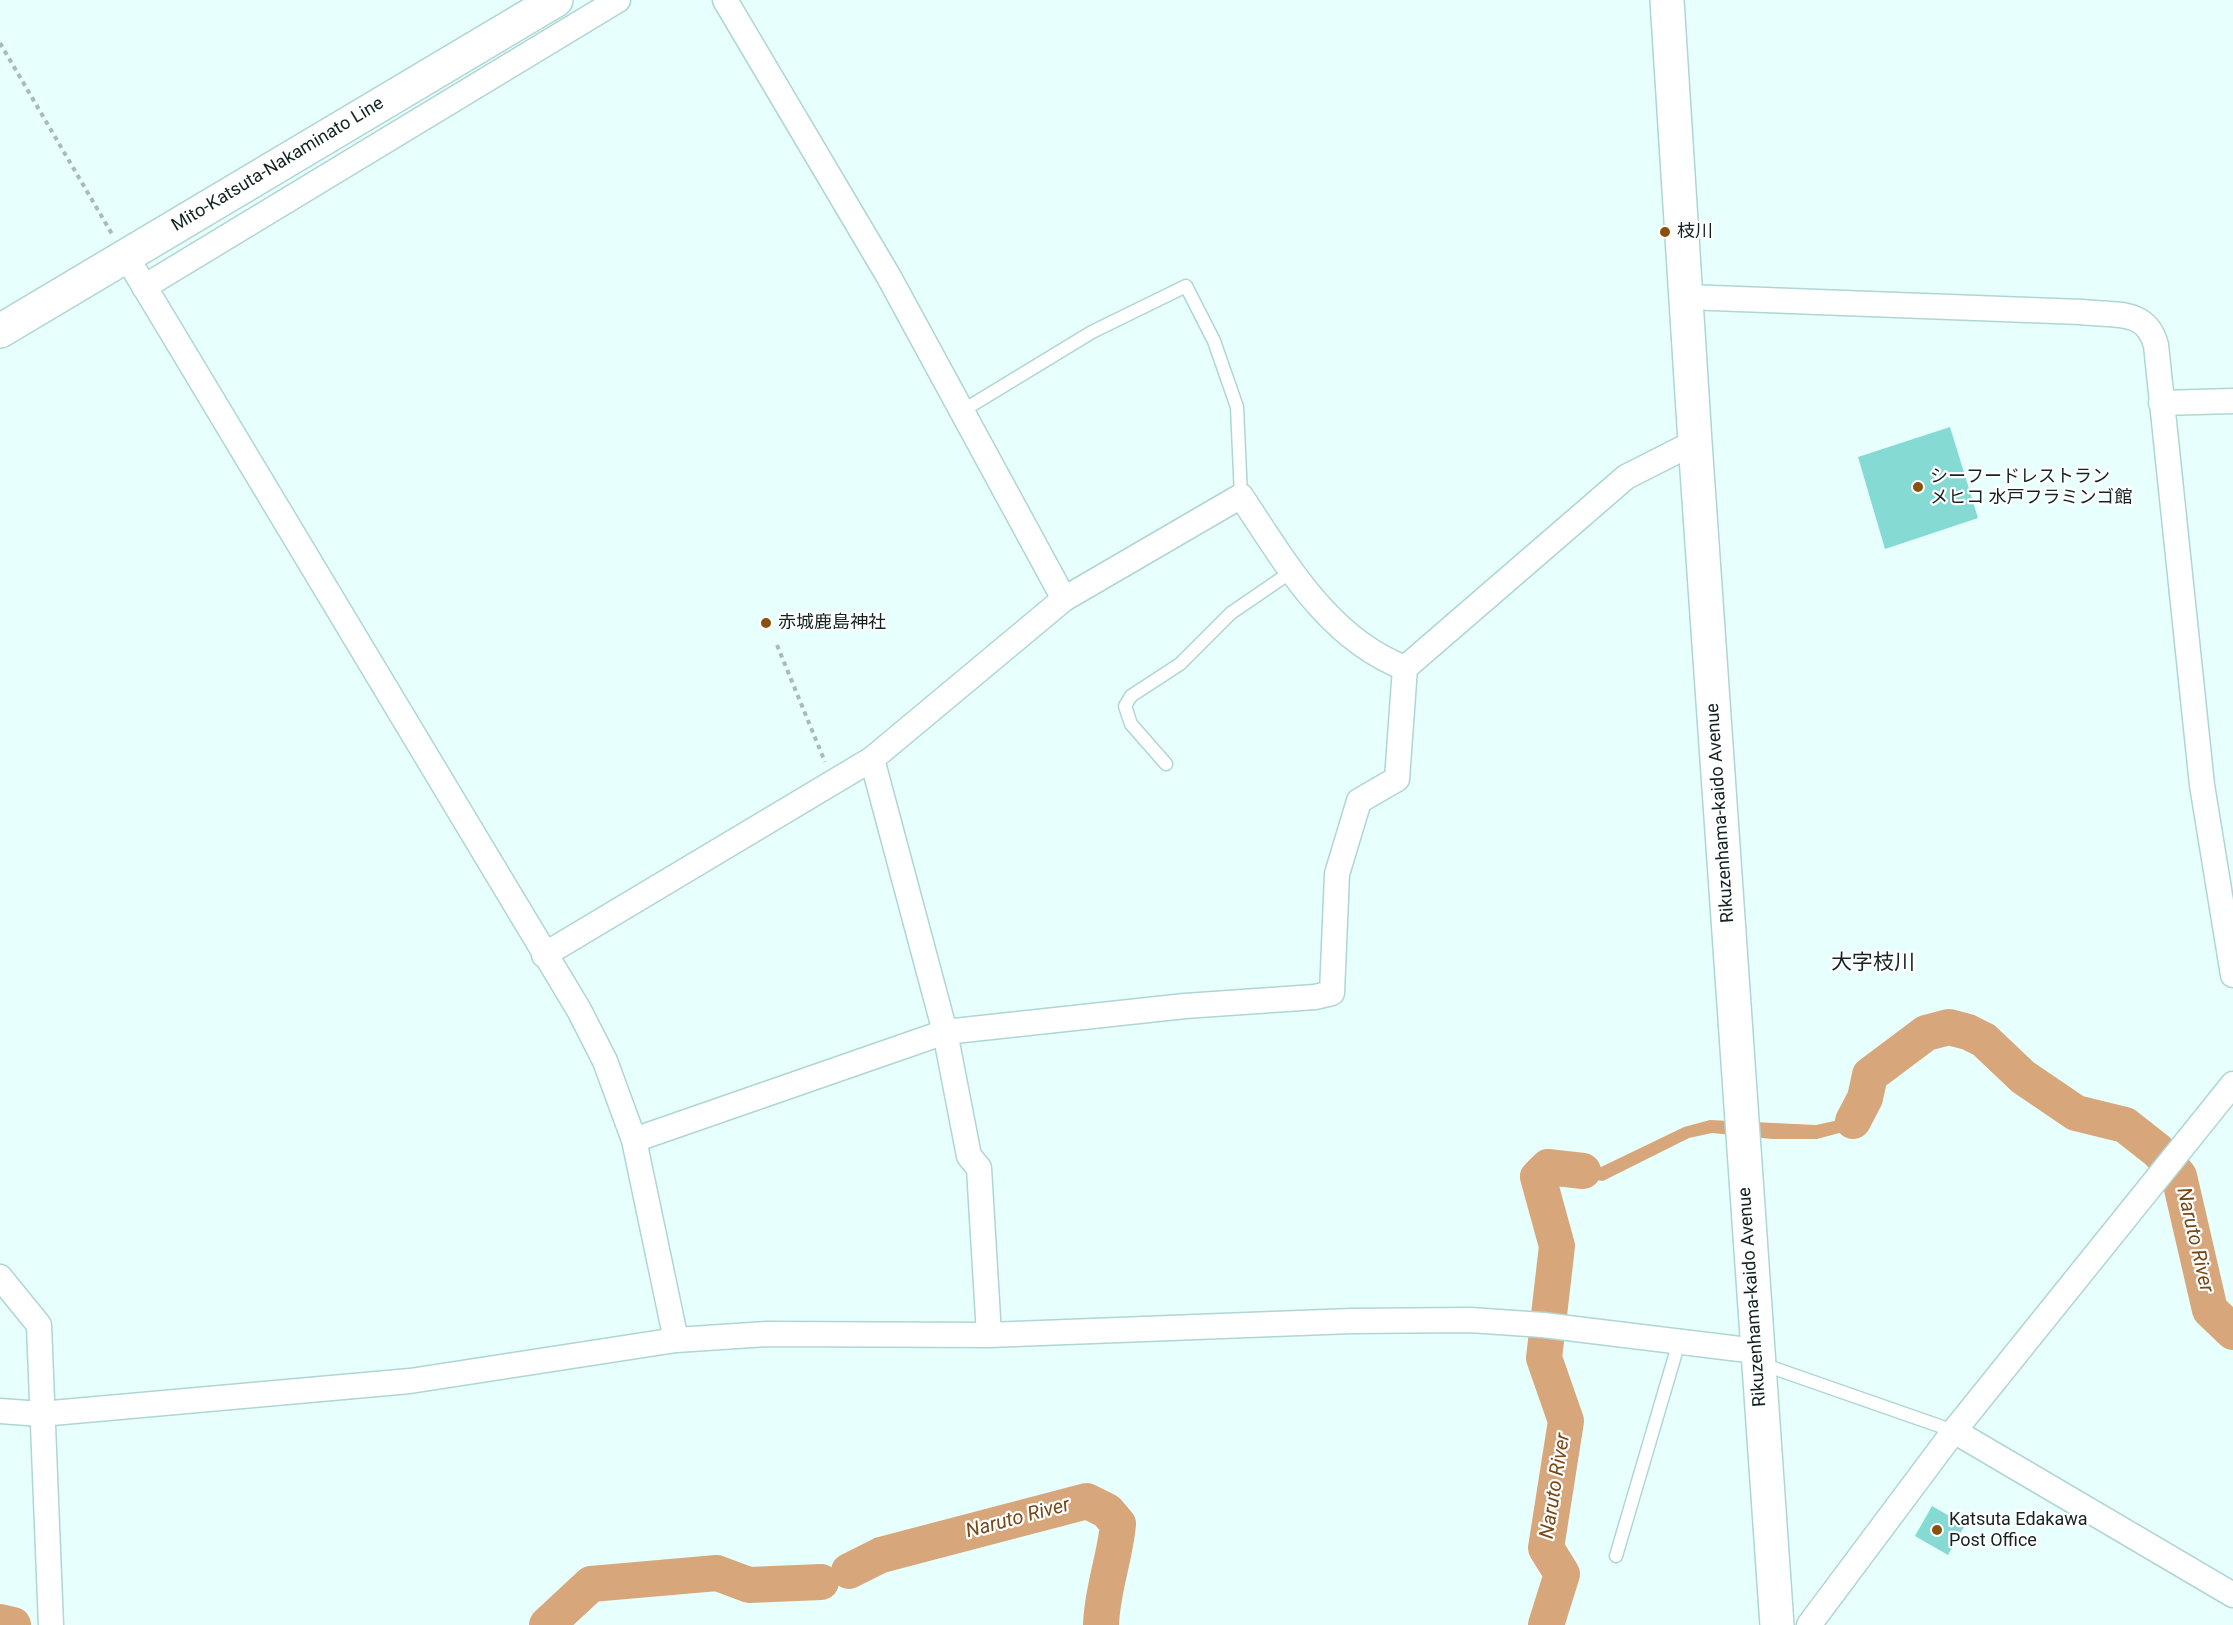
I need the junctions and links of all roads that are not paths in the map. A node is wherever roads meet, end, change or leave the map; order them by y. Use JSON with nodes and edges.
{"nodes":[{"id":1,"x":556,"y":0,"type":"edge"},
{"id":2,"x":618,"y":0,"type":"edge"},
{"id":3,"x":725,"y":0,"type":"edge"},
{"id":4,"x":1667,"y":0,"type":"edge"},
{"id":5,"x":126,"y":256,"type":"junction"},
{"id":6,"x":144,"y":287,"type":"junction"},
{"id":7,"x":1686,"y":297,"type":"junction"},
{"id":8,"x":0,"y":331,"type":"edge"},
{"id":9,"x":2233,"y":401,"type":"edge"},
{"id":10,"x":2162,"y":403,"type":"junction"},
{"id":11,"x":962,"y":411,"type":"junction"},
{"id":12,"x":1695,"y":442,"type":"junction"},
{"id":13,"x":1241,"y":496,"type":"junction"},
{"id":14,"x":1291,"y":572,"type":"junction"},
{"id":15,"x":1064,"y":599,"type":"junction"},
{"id":16,"x":1405,"y":668,"type":"junction"},
{"id":17,"x":872,"y":759,"type":"junction"},
{"id":18,"x":1166,"y":764,"type":"dead end"},
{"id":19,"x":544,"y":955,"type":"junction"},
{"id":20,"x":2233,"y":975,"type":"edge"},
{"id":21,"x":945,"y":1032,"type":"junction"},
{"id":22,"x":2233,"y":1084,"type":"edge"},
{"id":23,"x":634,"y":1140,"type":"junction"},
{"id":24,"x":0,"y":1277,"type":"edge"},
{"id":25,"x":989,"y":1335,"type":"junction"},
{"id":26,"x":676,"y":1340,"type":"junction"},
{"id":27,"x":1678,"y":1342,"type":"junction"},
{"id":28,"x":1757,"y":1356,"type":"junction"},
{"id":29,"x":0,"y":1411,"type":"edge"},
{"id":30,"x":41,"y":1414,"type":"junction"},
{"id":31,"x":1954,"y":1431,"type":"junction"},
{"id":32,"x":1616,"y":1556,"type":"dead end"},
{"id":33,"x":2233,"y":1595,"type":"edge"},
{"id":34,"x":51,"y":1625,"type":"edge"},
{"id":35,"x":1777,"y":1625,"type":"edge"},
{"id":36,"x":1809,"y":1625,"type":"edge"}],
"edges":[{"from":1,"to":5,"type":"main road","name":"Mito-Katsuta-Nakaminato Line"},
{"from":2,"to":6,"type":"street"},
{"from":3,"to":11,"type":"street"},
{"from":4,"to":7,"type":"main road","name":"Rikuzenhama-kaido Avenue"},
{"from":5,"to":6,"type":"street"},
{"from":5,"to":8,"type":"main road","name":"Mito-Katsuta-Nakaminato Line"},
{"from":6,"to":19,"type":"street"},
{"from":7,"to":10,"type":"street"},
{"from":7,"to":12,"type":"main road","name":"Rikuzenhama-kaido Avenue"},
{"from":9,"to":10,"type":"street"},
{"from":10,"to":20,"type":"street"},
{"from":11,"to":13,"type":"lane"},
{"from":11,"to":15,"type":"street"},
{"from":12,"to":16,"type":"street"},
{"from":12,"to":28,"type":"main road","name":"Rikuzenhama-kaido Avenue"},
{"from":13,"to":14,"type":"street"},
{"from":13,"to":15,"type":"street"},
{"from":14,"to":16,"type":"street"},
{"from":14,"to":18,"type":"lane"},
{"from":15,"to":17,"type":"street"},
{"from":16,"to":21,"type":"street"},
{"from":17,"to":19,"type":"street"},
{"from":17,"to":21,"type":"street"},
{"from":19,"to":23,"type":"street"},
{"from":21,"to":23,"type":"street"},
{"from":21,"to":25,"type":"street"},
{"from":22,"to":31,"type":"street"},
{"from":23,"to":26,"type":"street"},
{"from":24,"to":30,"type":"street"},
{"from":25,"to":26,"type":"street"},
{"from":25,"to":27,"type":"street"},
{"from":26,"to":30,"type":"street"},
{"from":27,"to":28,"type":"street"},
{"from":27,"to":32,"type":"lane"},
{"from":28,"to":31,"type":"lane"},
{"from":28,"to":35,"type":"main road","name":"Rikuzenhama-kaido Avenue"},
{"from":29,"to":30,"type":"street"},
{"from":30,"to":34,"type":"street"},
{"from":31,"to":33,"type":"street"},
{"from":31,"to":36,"type":"street"}]}
